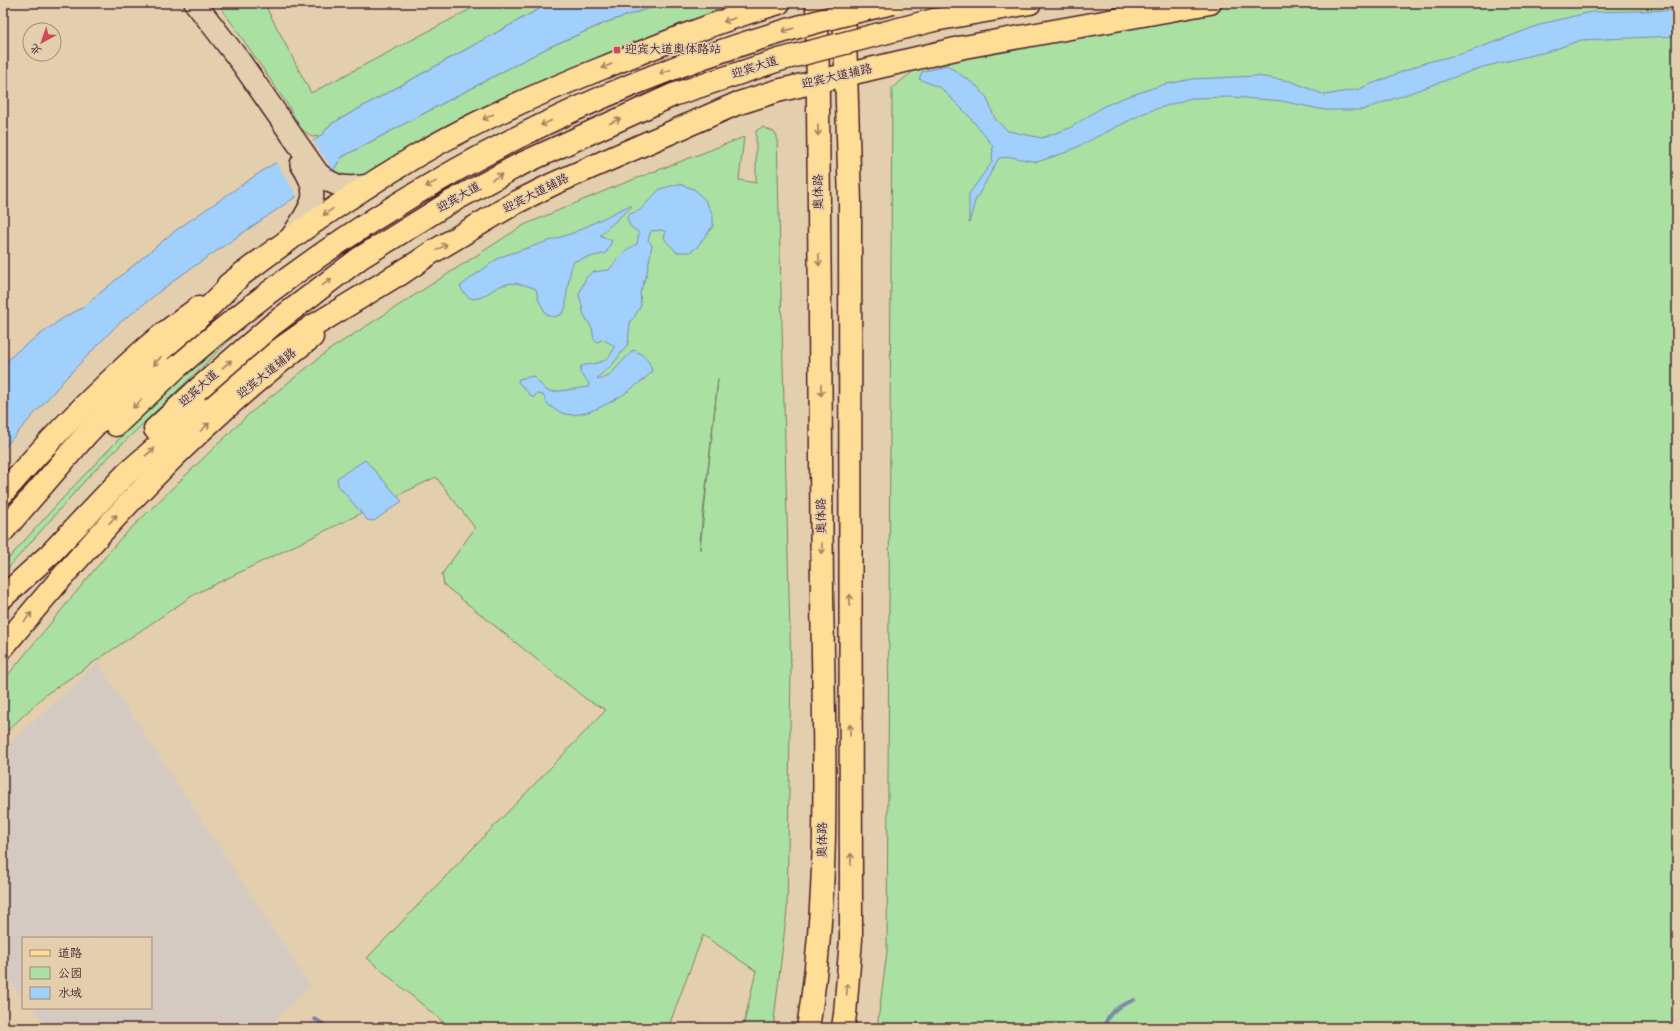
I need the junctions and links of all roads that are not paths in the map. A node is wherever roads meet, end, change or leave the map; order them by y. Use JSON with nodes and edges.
{"nodes":[{"id":1,"x":779,"y":3,"type":"edge"},
{"id":2,"x":817,"y":3,"type":"edge"},
{"id":3,"x":844,"y":3,"type":"edge"},
{"id":4,"x":893,"y":3,"type":"edge"},
{"id":5,"x":1030,"y":3,"type":"edge"},
{"id":6,"x":1210,"y":3,"type":"edge"},
{"id":7,"x":198,"y":7,"type":"edge"},
{"id":8,"x":757,"y":8,"type":"edge"},
{"id":9,"x":846,"y":75,"type":"junction"},
{"id":10,"x":818,"y":82,"type":"junction"},
{"id":11,"x":370,"y":185,"type":"junction"},
{"id":12,"x":292,"y":236,"type":"junction"},
{"id":13,"x":415,"y":264,"type":"junction"},
{"id":14,"x":243,"y":273,"type":"junction"},
{"id":15,"x":3,"y":493,"type":"edge"},
{"id":16,"x":3,"y":531,"type":"edge"},
{"id":17,"x":3,"y":547,"type":"edge"},
{"id":18,"x":3,"y":592,"type":"edge"},
{"id":19,"x":3,"y":597,"type":"edge"},
{"id":20,"x":3,"y":647,"type":"edge"},
{"id":21,"x":808,"y":1028,"type":"edge"},
{"id":22,"x":843,"y":1028,"type":"edge"}],
"edges":[{"from":1,"to":8,"type":"main road"},
{"from":2,"to":10,"type":"main road","name":"奥体路"},
{"from":3,"to":9,"type":"main road"},
{"from":4,"to":17,"type":"main road","one_way":true,"bridge":true},
{"from":18,"to":5,"type":"main road","name":"迎宾大道","one_way":true,"bridge":true},
{"from":6,"to":9,"type":"main road","name":"迎宾大道辅路"},
{"from":7,"to":11,"type":"street"},
{"from":7,"to":12,"type":"street"},
{"from":8,"to":11,"type":"main road","one_way":true},
{"from":9,"to":10,"type":"main road","name":"迎宾大道辅路"},
{"from":22,"to":9,"type":"main road","one_way":true},
{"from":13,"to":10,"type":"main road","name":"迎宾大道辅路","one_way":true},
{"from":10,"to":21,"type":"main road","name":"奥体路","one_way":true},
{"from":11,"to":12,"type":"main road","one_way":true},
{"from":12,"to":14,"type":"main road"},
{"from":19,"to":13,"type":"main road","one_way":true},
{"from":20,"to":13,"type":"main road","name":"迎宾大道辅路","one_way":true},
{"from":14,"to":15,"type":"main road"},
{"from":14,"to":16,"type":"main road","one_way":true}]}
